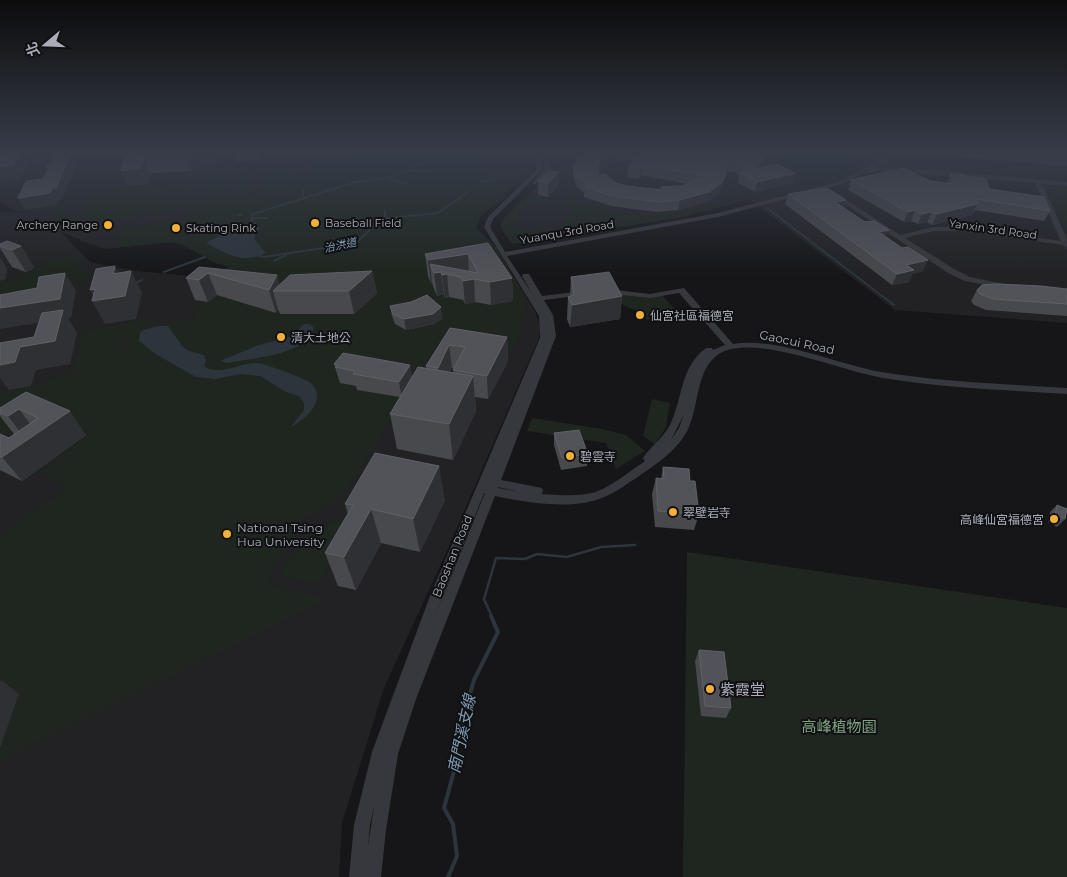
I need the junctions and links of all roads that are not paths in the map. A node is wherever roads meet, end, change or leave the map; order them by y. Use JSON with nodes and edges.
{"nodes":[{"id":1,"x":516,"y":194,"type":"edge"},
{"id":2,"x":524,"y":194,"type":"edge"},
{"id":3,"x":792,"y":194,"type":"edge"},
{"id":4,"x":834,"y":194,"type":"edge"},
{"id":5,"x":1043,"y":194,"type":"edge"},
{"id":6,"x":899,"y":237,"type":"junction"},
{"id":7,"x":1067,"y":247,"type":"edge"},
{"id":8,"x":506,"y":252,"type":"junction"},
{"id":9,"x":1009,"y":286,"type":"edge"},
{"id":10,"x":537,"y":299,"type":"junction"},
{"id":11,"x":729,"y":345,"type":"junction"},
{"id":12,"x":1067,"y":386,"type":"edge"},
{"id":13,"x":1067,"y":391,"type":"edge"},
{"id":14,"x":488,"y":486,"type":"junction"},
{"id":15,"x":385,"y":753,"type":"junction"},
{"id":16,"x":357,"y":877,"type":"edge"},
{"id":17,"x":374,"y":877,"type":"edge"}],
"edges":[{"from":1,"to":8,"type":"street"},
{"from":2,"to":8,"type":"street"},
{"from":3,"to":8,"type":"street","name":"Yuanqu 3rd Road"},
{"from":4,"to":6,"type":"street"},
{"from":5,"to":7,"type":"street"},
{"from":6,"to":7,"type":"street","name":"Yanxin 3rd Road"},
{"from":6,"to":9,"type":"street"},
{"from":8,"to":10,"type":"street","name":"Baoshan Road"},
{"from":10,"to":11,"type":"street"},
{"from":10,"to":14,"type":"street","name":"Baoshan Road"},
{"from":11,"to":12,"type":"street","name":"Gaocui Road"},
{"from":11,"to":13,"type":"street","name":"Gaocui Road"},
{"from":11,"to":14,"type":"street","name":"Gaocui Road"},
{"from":14,"to":15,"type":"street","name":"Baoshan Road"},
{"from":15,"to":16,"type":"street","name":"Baoshan Road"},
{"from":15,"to":17,"type":"street","name":"Baoshan Road"}]}
